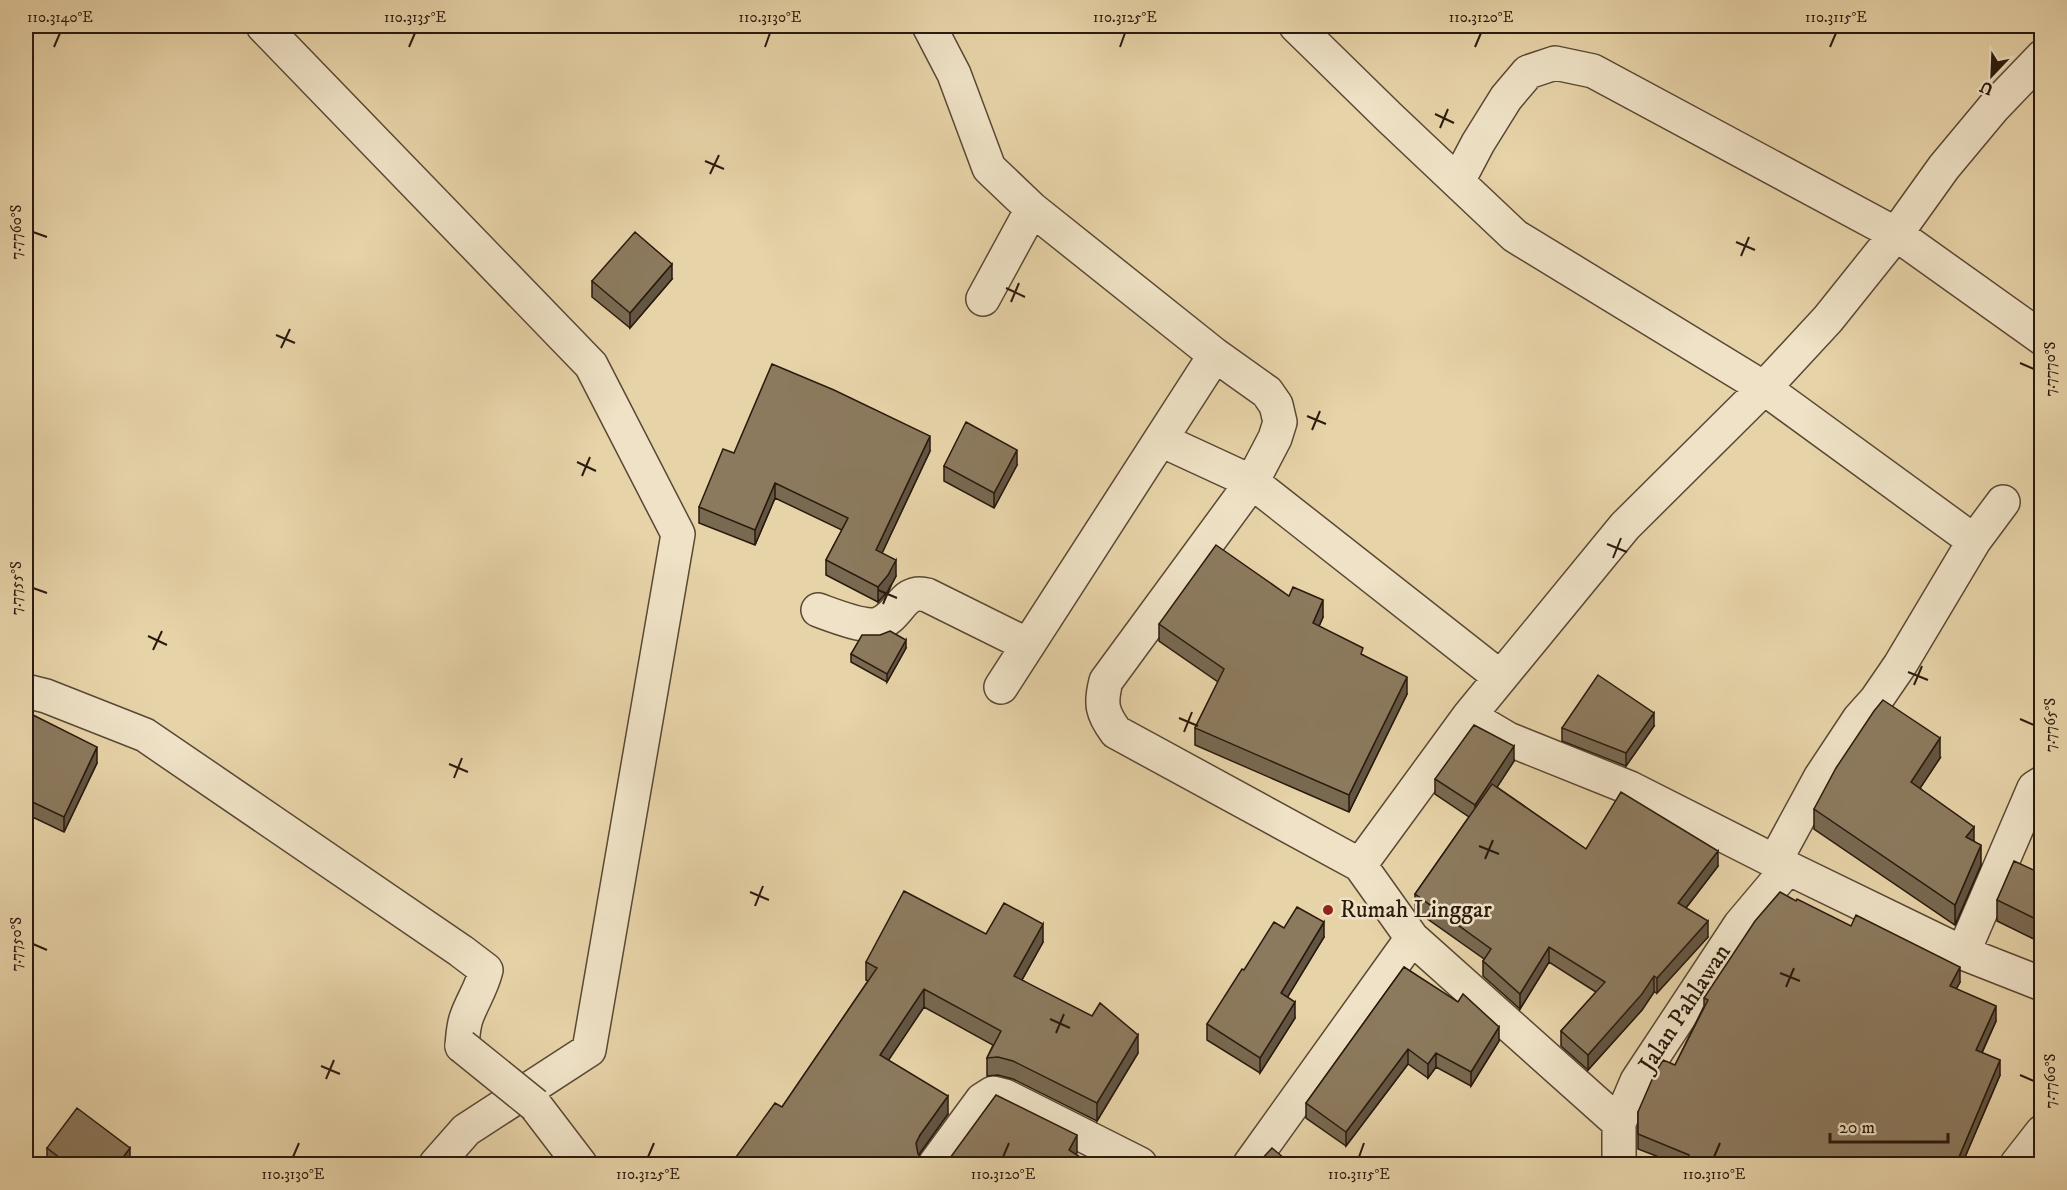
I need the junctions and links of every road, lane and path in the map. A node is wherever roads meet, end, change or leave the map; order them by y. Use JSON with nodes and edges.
{"nodes":[{"id":1,"x":263,"y":26,"type":"edge"},
{"id":2,"x":929,"y":26,"type":"edge"},
{"id":3,"x":1296,"y":26,"type":"edge"},
{"id":4,"x":2042,"y":57,"type":"edge"},
{"id":5,"x":1458,"y":181,"type":"junction"},
{"id":6,"x":1032,"y":209,"type":"junction"},
{"id":7,"x":1896,"y":234,"type":"junction"},
{"id":8,"x":983,"y":299,"type":"dead end"},
{"id":9,"x":2042,"y":338,"type":"edge"},
{"id":10,"x":1215,"y":355,"type":"junction"},
{"id":11,"x":1764,"y":388,"type":"junction"},
{"id":12,"x":1161,"y":440,"type":"junction"},
{"id":13,"x":1252,"y":482,"type":"junction"},
{"id":14,"x":2003,"y":502,"type":"dead end"},
{"id":15,"x":1974,"y":541,"type":"junction"},
{"id":16,"x":818,"y":610,"type":"dead end"},
{"id":17,"x":1028,"y":645,"type":"junction"},
{"id":18,"x":1500,"y":677,"type":"junction"},
{"id":19,"x":1001,"y":687,"type":"dead end"},
{"id":20,"x":26,"y":691,"type":"edge"},
{"id":21,"x":1468,"y":716,"type":"junction"},
{"id":22,"x":2042,"y":783,"type":"edge"},
{"id":23,"x":1360,"y":865,"type":"junction"},
{"id":24,"x":1782,"y":865,"type":"junction"},
{"id":25,"x":1412,"y":938,"type":"junction"},
{"id":26,"x":1964,"y":953,"type":"junction"},
{"id":27,"x":2042,"y":984,"type":"edge"},
{"id":28,"x":1619,"y":1123,"type":"junction"},
{"id":29,"x":2042,"y":1132,"type":"edge"},
{"id":30,"x":436,"y":1164,"type":"edge"},
{"id":31,"x":580,"y":1164,"type":"edge"},
{"id":32,"x":935,"y":1164,"type":"edge"},
{"id":33,"x":1140,"y":1164,"type":"edge"},
{"id":34,"x":1250,"y":1164,"type":"edge"},
{"id":35,"x":1619,"y":1164,"type":"edge"},
{"id":36,"x":2017,"y":1164,"type":"edge"}],
"edges":[{"from":1,"to":30,"type":"street"},
{"from":2,"to":6,"type":"street"},
{"from":3,"to":5,"type":"street"},
{"from":4,"to":7,"type":"street"},
{"from":5,"to":7,"type":"street"},
{"from":5,"to":11,"type":"street"},
{"from":6,"to":8,"type":"street"},
{"from":6,"to":10,"type":"street"},
{"from":7,"to":9,"type":"street"},
{"from":7,"to":11,"type":"street"},
{"from":10,"to":12,"type":"street"},
{"from":10,"to":13,"type":"street"},
{"from":11,"to":15,"type":"street"},
{"from":11,"to":18,"type":"street"},
{"from":12,"to":13,"type":"street"},
{"from":12,"to":17,"type":"street"},
{"from":13,"to":18,"type":"street"},
{"from":13,"to":23,"type":"street"},
{"from":14,"to":15,"type":"street","name":"Jalan Pahlawan"},
{"from":15,"to":24,"type":"street","name":"Jalan Pahlawan"},
{"from":16,"to":17,"type":"street"},
{"from":17,"to":19,"type":"street"},
{"from":18,"to":21,"type":"street"},
{"from":20,"to":31,"type":"street","bridge":true},
{"from":21,"to":23,"type":"street"},
{"from":21,"to":24,"type":"street"},
{"from":22,"to":26,"type":"street"},
{"from":23,"to":25,"type":"street"},
{"from":24,"to":26,"type":"street"},
{"from":24,"to":28,"type":"street","name":"Jalan Pahlawan"},
{"from":25,"to":28,"type":"street"},
{"from":25,"to":34,"type":"street"},
{"from":26,"to":27,"type":"street"},
{"from":28,"to":35,"type":"street","name":"Jalan Pahlawan"},
{"from":29,"to":36,"type":"street"},
{"from":32,"to":33,"type":"street"}]}
